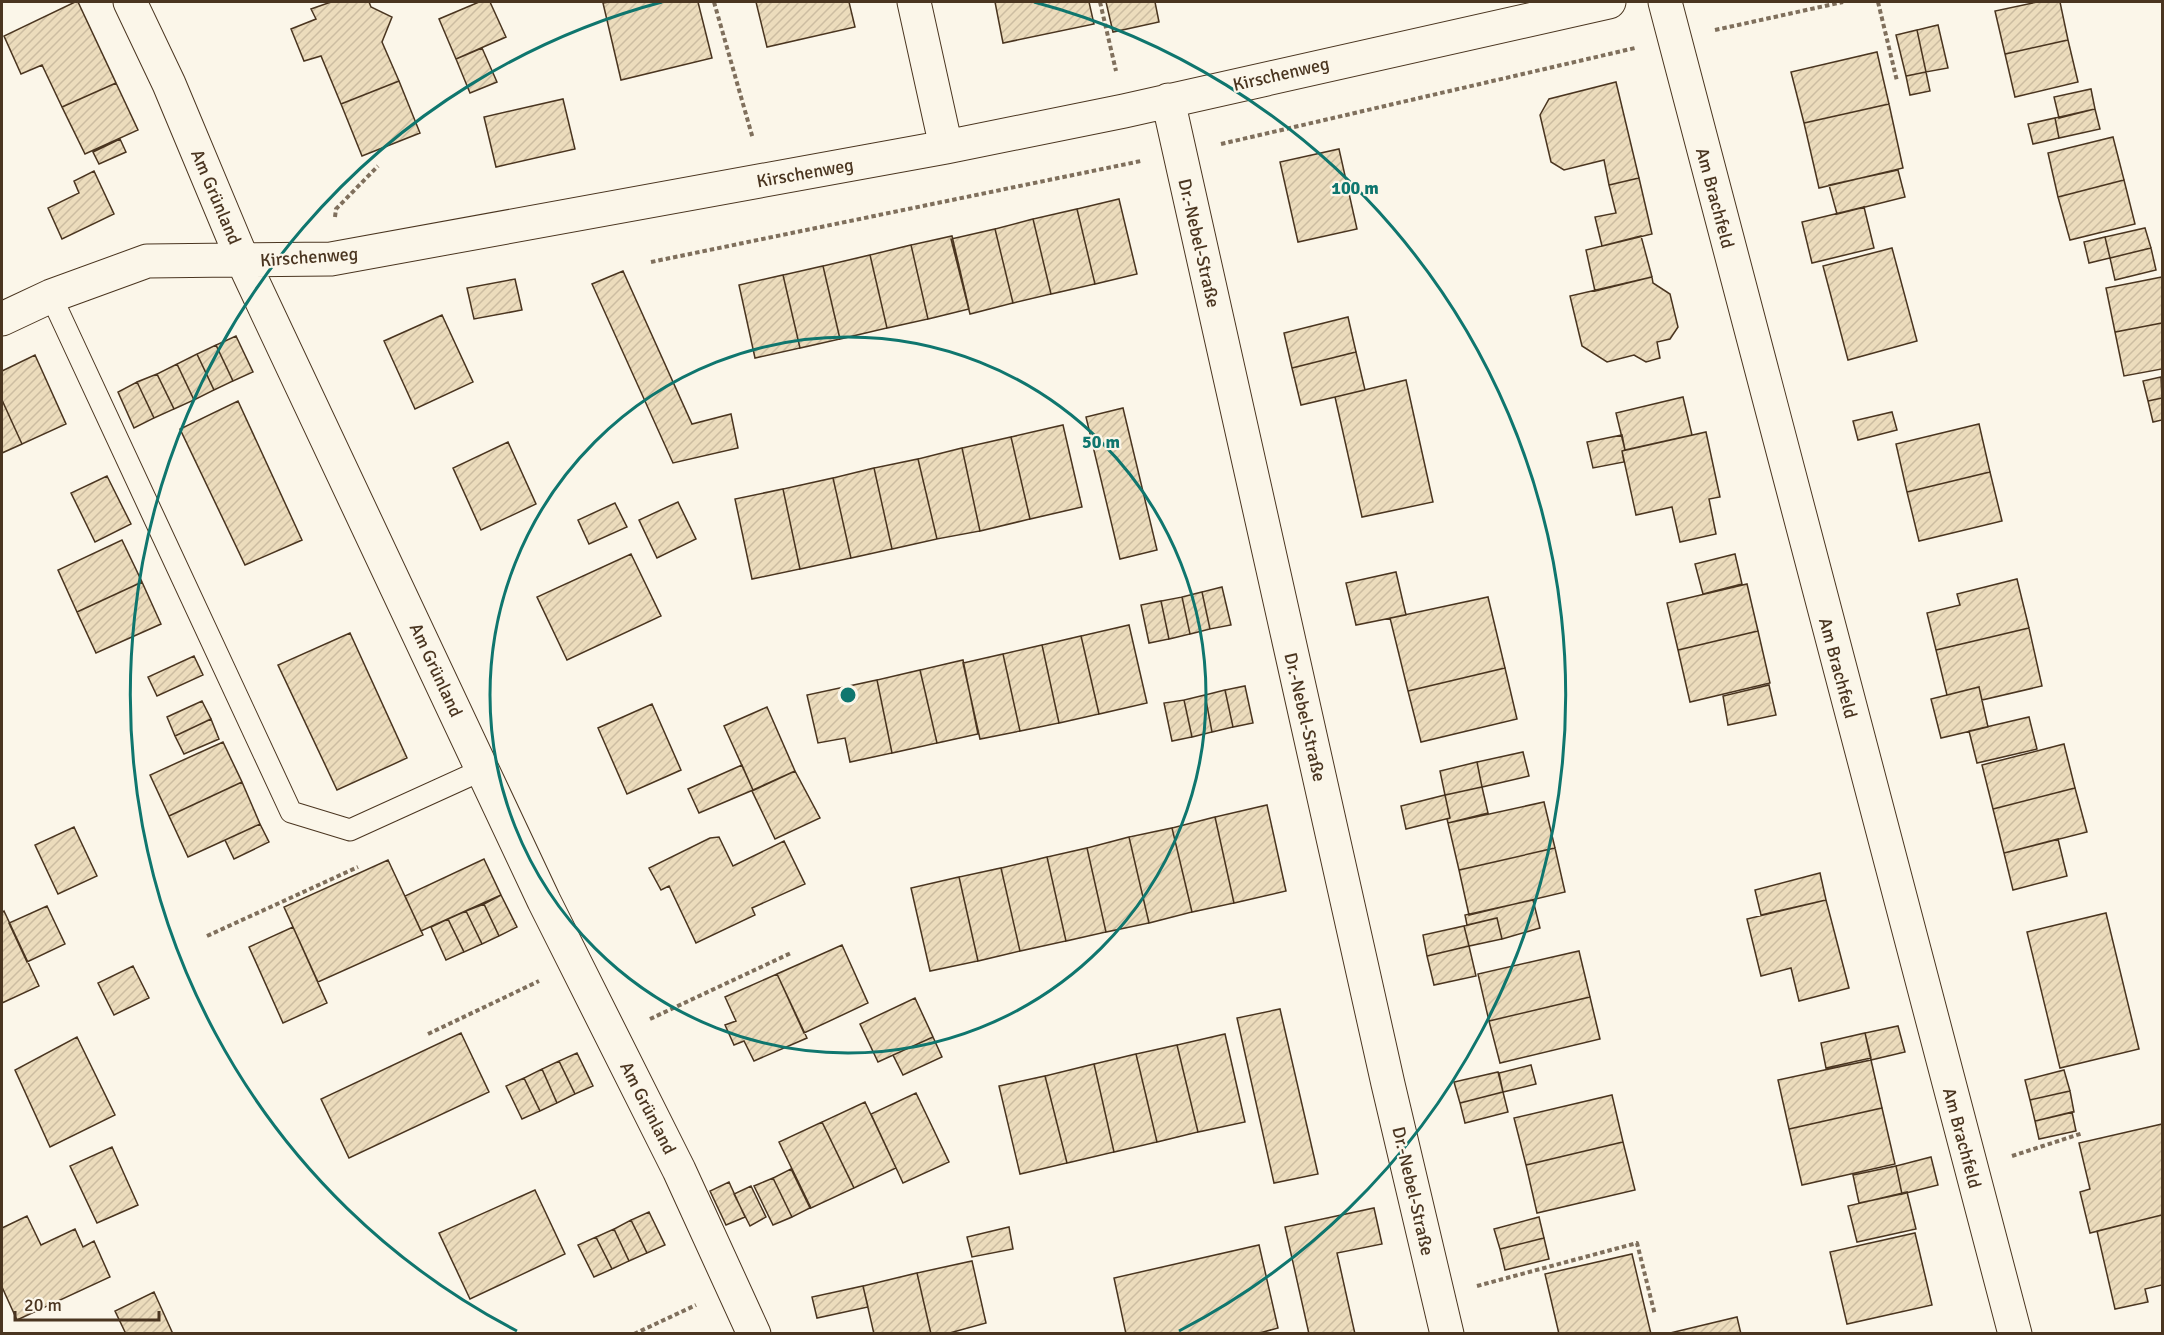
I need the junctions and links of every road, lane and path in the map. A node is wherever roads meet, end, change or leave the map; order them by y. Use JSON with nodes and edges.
{"nodes":[{"id":1,"x":130,"y":2,"type":"edge"},
{"id":2,"x":714,"y":2,"type":"edge"},
{"id":3,"x":914,"y":2,"type":"edge"},
{"id":4,"x":1100,"y":2,"type":"edge"},
{"id":5,"x":1609,"y":2,"type":"edge"},
{"id":6,"x":1665,"y":2,"type":"edge"},
{"id":7,"x":1843,"y":2,"type":"edge"},
{"id":8,"x":1878,"y":2,"type":"edge"},
{"id":9,"x":1674,"y":39,"type":"junction"},
{"id":10,"x":1897,"y":81,"type":"dead end"},
{"id":11,"x":1168,"y":100,"type":"junction"},
{"id":12,"x":1124,"y":111,"type":"junction"},
{"id":13,"x":946,"y":147,"type":"junction"},
{"id":14,"x":1179,"y":154,"type":"junction"},
{"id":15,"x":378,"y":166,"type":"dead end"},
{"id":16,"x":765,"y":180,"type":"junction"},
{"id":17,"x":331,"y":259,"type":"junction"},
{"id":18,"x":243,"y":261,"type":"junction"},
{"id":19,"x":651,"y":262,"type":"dead end"},
{"id":20,"x":51,"y":296,"type":"junction"},
{"id":21,"x":2,"y":319,"type":"edge"},
{"id":22,"x":482,"y":770,"type":"junction"},
{"id":23,"x":366,"y":863,"type":"dead end"},
{"id":24,"x":207,"y":936,"type":"dead end"},
{"id":25,"x":791,"y":953,"type":"dead end"},
{"id":26,"x":575,"y":963,"type":"junction"},
{"id":27,"x":428,"y":1034,"type":"dead end"},
{"id":28,"x":612,"y":1037,"type":"junction"},
{"id":29,"x":2083,"y":1133,"type":"dead end"},
{"id":30,"x":1970,"y":1170,"type":"junction"},
{"id":31,"x":734,"y":1288,"type":"junction"},
{"id":32,"x":1437,"y":1296,"type":"junction"},
{"id":33,"x":1655,"y":1315,"type":"dead end"},
{"id":34,"x":634,"y":1334,"type":"edge"},
{"id":35,"x":754,"y":1334,"type":"edge"},
{"id":36,"x":1447,"y":1334,"type":"edge"},
{"id":37,"x":2014,"y":1334,"type":"edge"}],
"edges":[{"from":1,"to":18,"type":"street","name":"Am Grünland"},
{"from":2,"to":16,"type":"path"},
{"from":3,"to":13,"type":"street"},
{"from":4,"to":12,"type":"path"},
{"from":5,"to":11,"type":"street","name":"Kirschenweg"},
{"from":6,"to":9,"type":"street","name":"Am Brachfeld"},
{"from":7,"to":9,"type":"path"},
{"from":8,"to":10,"type":"path"},
{"from":9,"to":14,"type":"path"},
{"from":9,"to":30,"type":"street","name":"Am Brachfeld"},
{"from":11,"to":12,"type":"street","name":"Kirschenweg"},
{"from":11,"to":14,"type":"street","name":"Dr.-Nebel-Straße"},
{"from":12,"to":13,"type":"street","name":"Kirschenweg"},
{"from":13,"to":16,"type":"street","name":"Kirschenweg"},
{"from":14,"to":19,"type":"path"},
{"from":14,"to":32,"type":"street","name":"Dr.-Nebel-Straße"},
{"from":15,"to":17,"type":"path"},
{"from":16,"to":17,"type":"street","name":"Kirschenweg"},
{"from":17,"to":18,"type":"street","name":"Kirschenweg"},
{"from":18,"to":20,"type":"street","name":"Kirschenweg"},
{"from":18,"to":22,"type":"street","name":"Am Grünland"},
{"from":20,"to":21,"type":"street","name":"Kirschenweg"},
{"from":20,"to":22,"type":"lane"},
{"from":22,"to":26,"type":"street","name":"Am Grünland"},
{"from":23,"to":24,"type":"path"},
{"from":25,"to":28,"type":"path"},
{"from":26,"to":27,"type":"path"},
{"from":26,"to":28,"type":"street","name":"Am Grünland"},
{"from":28,"to":31,"type":"street","name":"Am Grünland"},
{"from":29,"to":30,"type":"path"},
{"from":30,"to":37,"type":"street","name":"Am Brachfeld"},
{"from":31,"to":34,"type":"path"},
{"from":31,"to":35,"type":"street","name":"Am Grünland"},
{"from":32,"to":33,"type":"path"},
{"from":32,"to":36,"type":"street","name":"Dr.-Nebel-Straße"}]}
